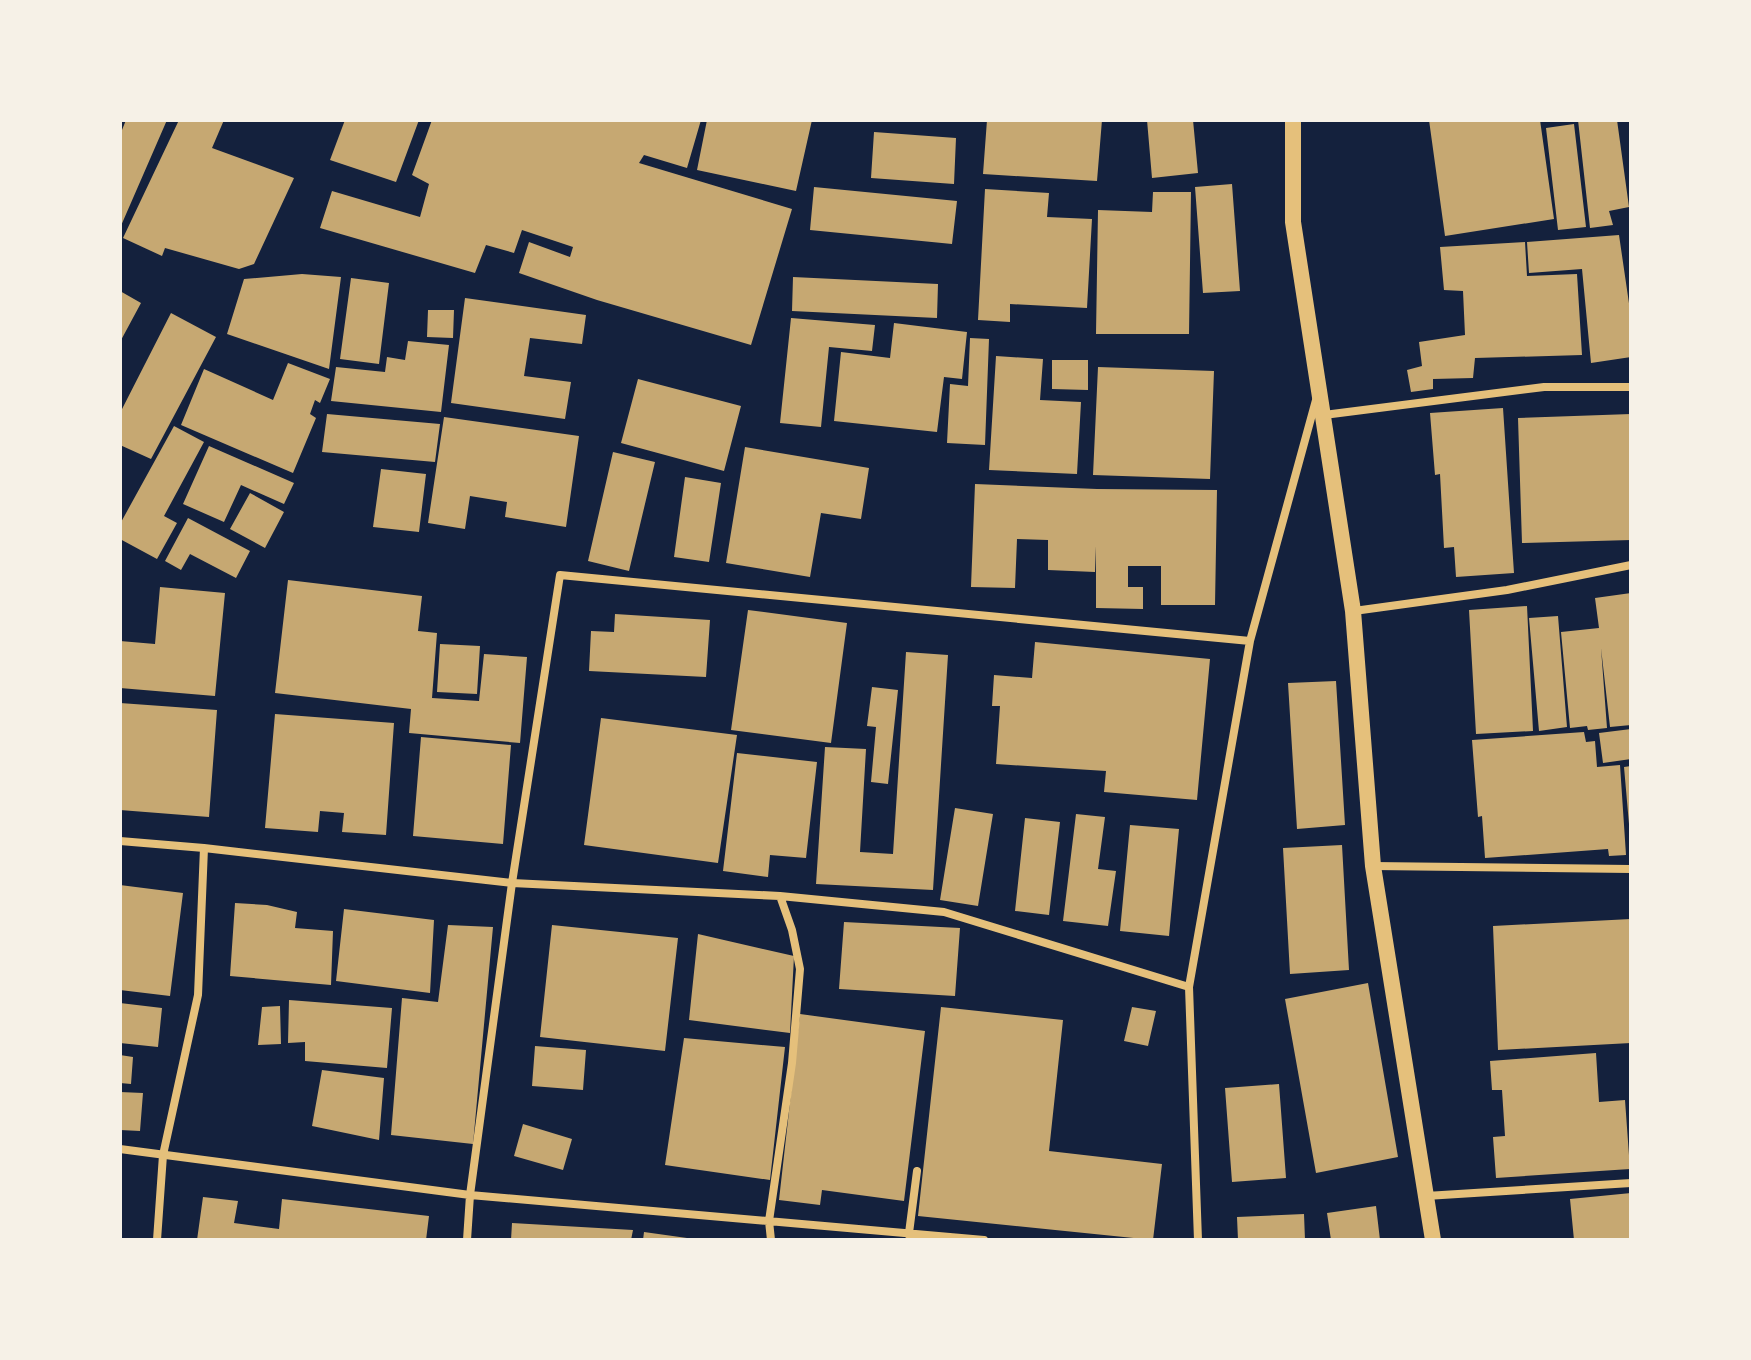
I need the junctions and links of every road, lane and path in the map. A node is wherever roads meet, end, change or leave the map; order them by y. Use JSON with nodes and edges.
{"nodes":[{"id":1,"x":1293,"y":120,"type":"edge"},
{"id":2,"x":1631,"y":387,"type":"edge"},
{"id":3,"x":1319,"y":388,"type":"junction"},
{"id":4,"x":1324,"y":415,"type":"junction"},
{"id":5,"x":1631,"y":565,"type":"edge"},
{"id":6,"x":1353,"y":611,"type":"junction"},
{"id":7,"x":1250,"y":641,"type":"junction"},
{"id":8,"x":120,"y":841,"type":"edge"},
{"id":9,"x":204,"y":848,"type":"junction"},
{"id":10,"x":1373,"y":866,"type":"junction"},
{"id":11,"x":1631,"y":869,"type":"edge"},
{"id":12,"x":512,"y":883,"type":"junction"},
{"id":13,"x":780,"y":896,"type":"junction"},
{"id":14,"x":1189,"y":987,"type":"junction"},
{"id":15,"x":120,"y":1149,"type":"edge"},
{"id":16,"x":163,"y":1155,"type":"junction"},
{"id":17,"x":917,"y":1171,"type":"dead end"},
{"id":18,"x":1631,"y":1183,"type":"edge"},
{"id":19,"x":470,"y":1195,"type":"junction"},
{"id":20,"x":1426,"y":1196,"type":"junction"},
{"id":21,"x":769,"y":1221,"type":"junction"},
{"id":22,"x":909,"y":1237,"type":"edge"},
{"id":23,"x":157,"y":1240,"type":"edge"},
{"id":24,"x":467,"y":1240,"type":"edge"},
{"id":25,"x":771,"y":1240,"type":"edge"},
{"id":26,"x":984,"y":1240,"type":"edge"},
{"id":27,"x":1198,"y":1240,"type":"edge"},
{"id":28,"x":1433,"y":1240,"type":"edge"}],
"edges":[{"from":1,"to":3,"type":"main road"},
{"from":2,"to":4,"type":"street"},
{"from":3,"to":4,"type":"main road"},
{"from":3,"to":7,"type":"street"},
{"from":4,"to":6,"type":"main road"},
{"from":5,"to":6,"type":"street"},
{"from":6,"to":10,"type":"main road"},
{"from":7,"to":12,"type":"street"},
{"from":7,"to":14,"type":"street"},
{"from":8,"to":9,"type":"street"},
{"from":9,"to":12,"type":"street"},
{"from":9,"to":16,"type":"street"},
{"from":10,"to":11,"type":"street"},
{"from":10,"to":20,"type":"main road"},
{"from":12,"to":13,"type":"street"},
{"from":12,"to":19,"type":"street"},
{"from":13,"to":14,"type":"street"},
{"from":13,"to":21,"type":"street"},
{"from":14,"to":27,"type":"street"},
{"from":15,"to":16,"type":"street"},
{"from":16,"to":19,"type":"street"},
{"from":16,"to":23,"type":"street"},
{"from":17,"to":22,"type":"street"},
{"from":18,"to":20,"type":"street"},
{"from":19,"to":21,"type":"street"},
{"from":19,"to":24,"type":"street"},
{"from":20,"to":28,"type":"main road"},
{"from":21,"to":22,"type":"street"},
{"from":21,"to":25,"type":"street"},
{"from":22,"to":26,"type":"street"}]}
